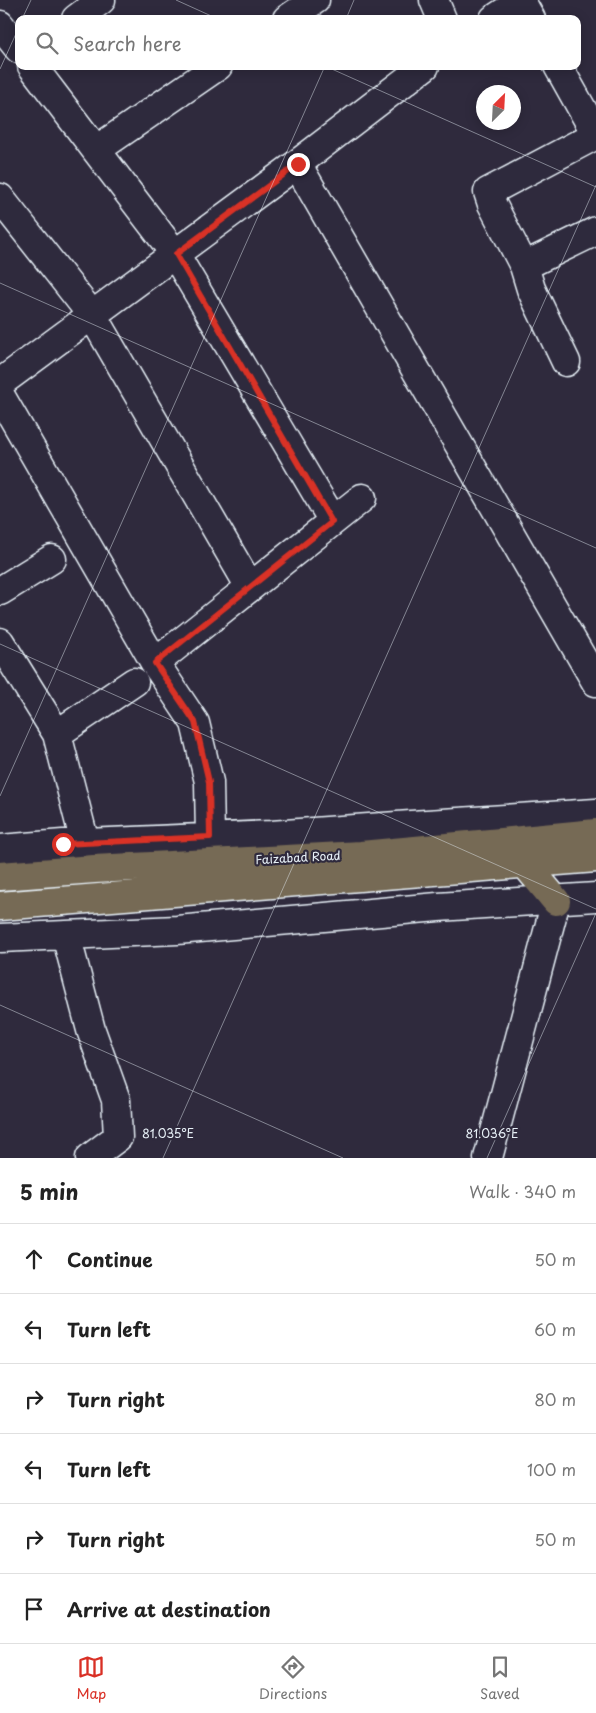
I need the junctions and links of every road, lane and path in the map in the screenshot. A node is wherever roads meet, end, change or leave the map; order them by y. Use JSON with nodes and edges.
{"nodes":[{"id":1,"x":101,"y":0,"type":"edge"},
{"id":2,"x":315,"y":0,"type":"edge"},
{"id":3,"x":434,"y":0,"type":"edge"},
{"id":4,"x":81,"y":15,"type":"edge"},
{"id":5,"x":293,"y":15,"type":"edge"},
{"id":6,"x":440,"y":15,"type":"edge"},
{"id":7,"x":500,"y":15,"type":"edge"},
{"id":8,"x":529,"y":15,"type":"edge"},
{"id":9,"x":0,"y":25,"type":"edge"},
{"id":10,"x":15,"y":44,"type":"edge"},
{"id":11,"x":35,"y":70,"type":"edge"},
{"id":12,"x":212,"y":70,"type":"edge"},
{"id":13,"x":420,"y":70,"type":"edge"},
{"id":14,"x":560,"y":70,"type":"edge"},
{"id":15,"x":596,"y":134,"type":"edge"},
{"id":16,"x":96,"y":150,"type":"junction"},
{"id":17,"x":298,"y":164,"type":"junction"},
{"id":18,"x":0,"y":198,"type":"edge"},
{"id":19,"x":596,"y":231,"type":"edge"},
{"id":20,"x":176,"y":254,"type":"junction"},
{"id":21,"x":524,"y":266,"type":"junction"},
{"id":22,"x":92,"y":315,"type":"junction"},
{"id":23,"x":566,"y":362,"type":"dead end"},
{"id":24,"x":0,"y":383,"type":"edge"},
{"id":25,"x":0,"y":395,"type":"edge"},
{"id":26,"x":362,"y":498,"type":"dead end"},
{"id":27,"x":332,"y":522,"type":"junction"},
{"id":28,"x":52,"y":559,"type":"dead end"},
{"id":29,"x":250,"y":587,"type":"junction"},
{"id":30,"x":0,"y":591,"type":"edge"},
{"id":31,"x":0,"y":642,"type":"edge"},
{"id":32,"x":155,"y":663,"type":"junction"},
{"id":33,"x":134,"y":682,"type":"dead end"},
{"id":34,"x":596,"y":682,"type":"edge"},
{"id":35,"x":57,"y":734,"type":"junction"},
{"id":36,"x":596,"y":813,"type":"edge"},
{"id":37,"x":411,"y":825,"type":"junction"},
{"id":38,"x":596,"y":833,"type":"edge"},
{"id":39,"x":210,"y":837,"type":"junction"},
{"id":40,"x":85,"y":843,"type":"junction"},
{"id":41,"x":0,"y":849,"type":"edge"},
{"id":42,"x":360,"y":855,"type":"junction"},
{"id":43,"x":596,"y":858,"type":"edge"},
{"id":44,"x":526,"y":865,"type":"junction"},
{"id":45,"x":0,"y":876,"type":"edge"},
{"id":46,"x":596,"y":897,"type":"edge"},
{"id":47,"x":556,"y":900,"type":"junction"},
{"id":48,"x":0,"y":906,"type":"edge"},
{"id":49,"x":66,"y":935,"type":"junction"},
{"id":50,"x":0,"y":938,"type":"edge"},
{"id":51,"x":98,"y":1155,"type":"edge"},
{"id":52,"x":488,"y":1158,"type":"edge"}],
"edges":[{"from":1,"to":4,"type":"street"},
{"from":2,"to":5,"type":"street"},
{"from":3,"to":6,"type":"street"},
{"from":7,"to":8,"type":"street"},
{"from":9,"to":10,"type":"street"},
{"from":11,"to":16,"type":"street"},
{"from":12,"to":16,"type":"street"},
{"from":13,"to":17,"type":"street"},
{"from":14,"to":15,"type":"street"},
{"from":15,"to":21,"type":"street"},
{"from":16,"to":20,"type":"street"},
{"from":17,"to":20,"type":"street"},
{"from":17,"to":34,"type":"street"},
{"from":18,"to":22,"type":"street"},
{"from":19,"to":21,"type":"street"},
{"from":20,"to":22,"type":"street"},
{"from":20,"to":27,"type":"street"},
{"from":21,"to":23,"type":"street"},
{"from":22,"to":24,"type":"street"},
{"from":22,"to":29,"type":"street"},
{"from":25,"to":32,"type":"street"},
{"from":26,"to":27,"type":"street"},
{"from":27,"to":29,"type":"street"},
{"from":28,"to":30,"type":"street"},
{"from":29,"to":32,"type":"street"},
{"from":31,"to":35,"type":"street"},
{"from":32,"to":39,"type":"street"},
{"from":33,"to":35,"type":"street"},
{"from":35,"to":40,"type":"street"},
{"from":36,"to":37,"type":"street"},
{"from":37,"to":39,"type":"street"},
{"from":37,"to":42,"type":"street"},
{"from":38,"to":42,"type":"highway","name":"Faizabad Road"},
{"from":39,"to":40,"type":"street"},
{"from":40,"to":41,"type":"street"},
{"from":42,"to":45,"type":"highway","name":"Faizabad Road"},
{"from":43,"to":44,"type":"highway","name":"Faizabad Road"},
{"from":44,"to":47,"type":"highway"},
{"from":44,"to":48,"type":"highway","name":"Faizabad Road"},
{"from":46,"to":47,"type":"street"},
{"from":47,"to":49,"type":"street"},
{"from":47,"to":52,"type":"street"},
{"from":49,"to":50,"type":"street"},
{"from":49,"to":51,"type":"street"}]}
